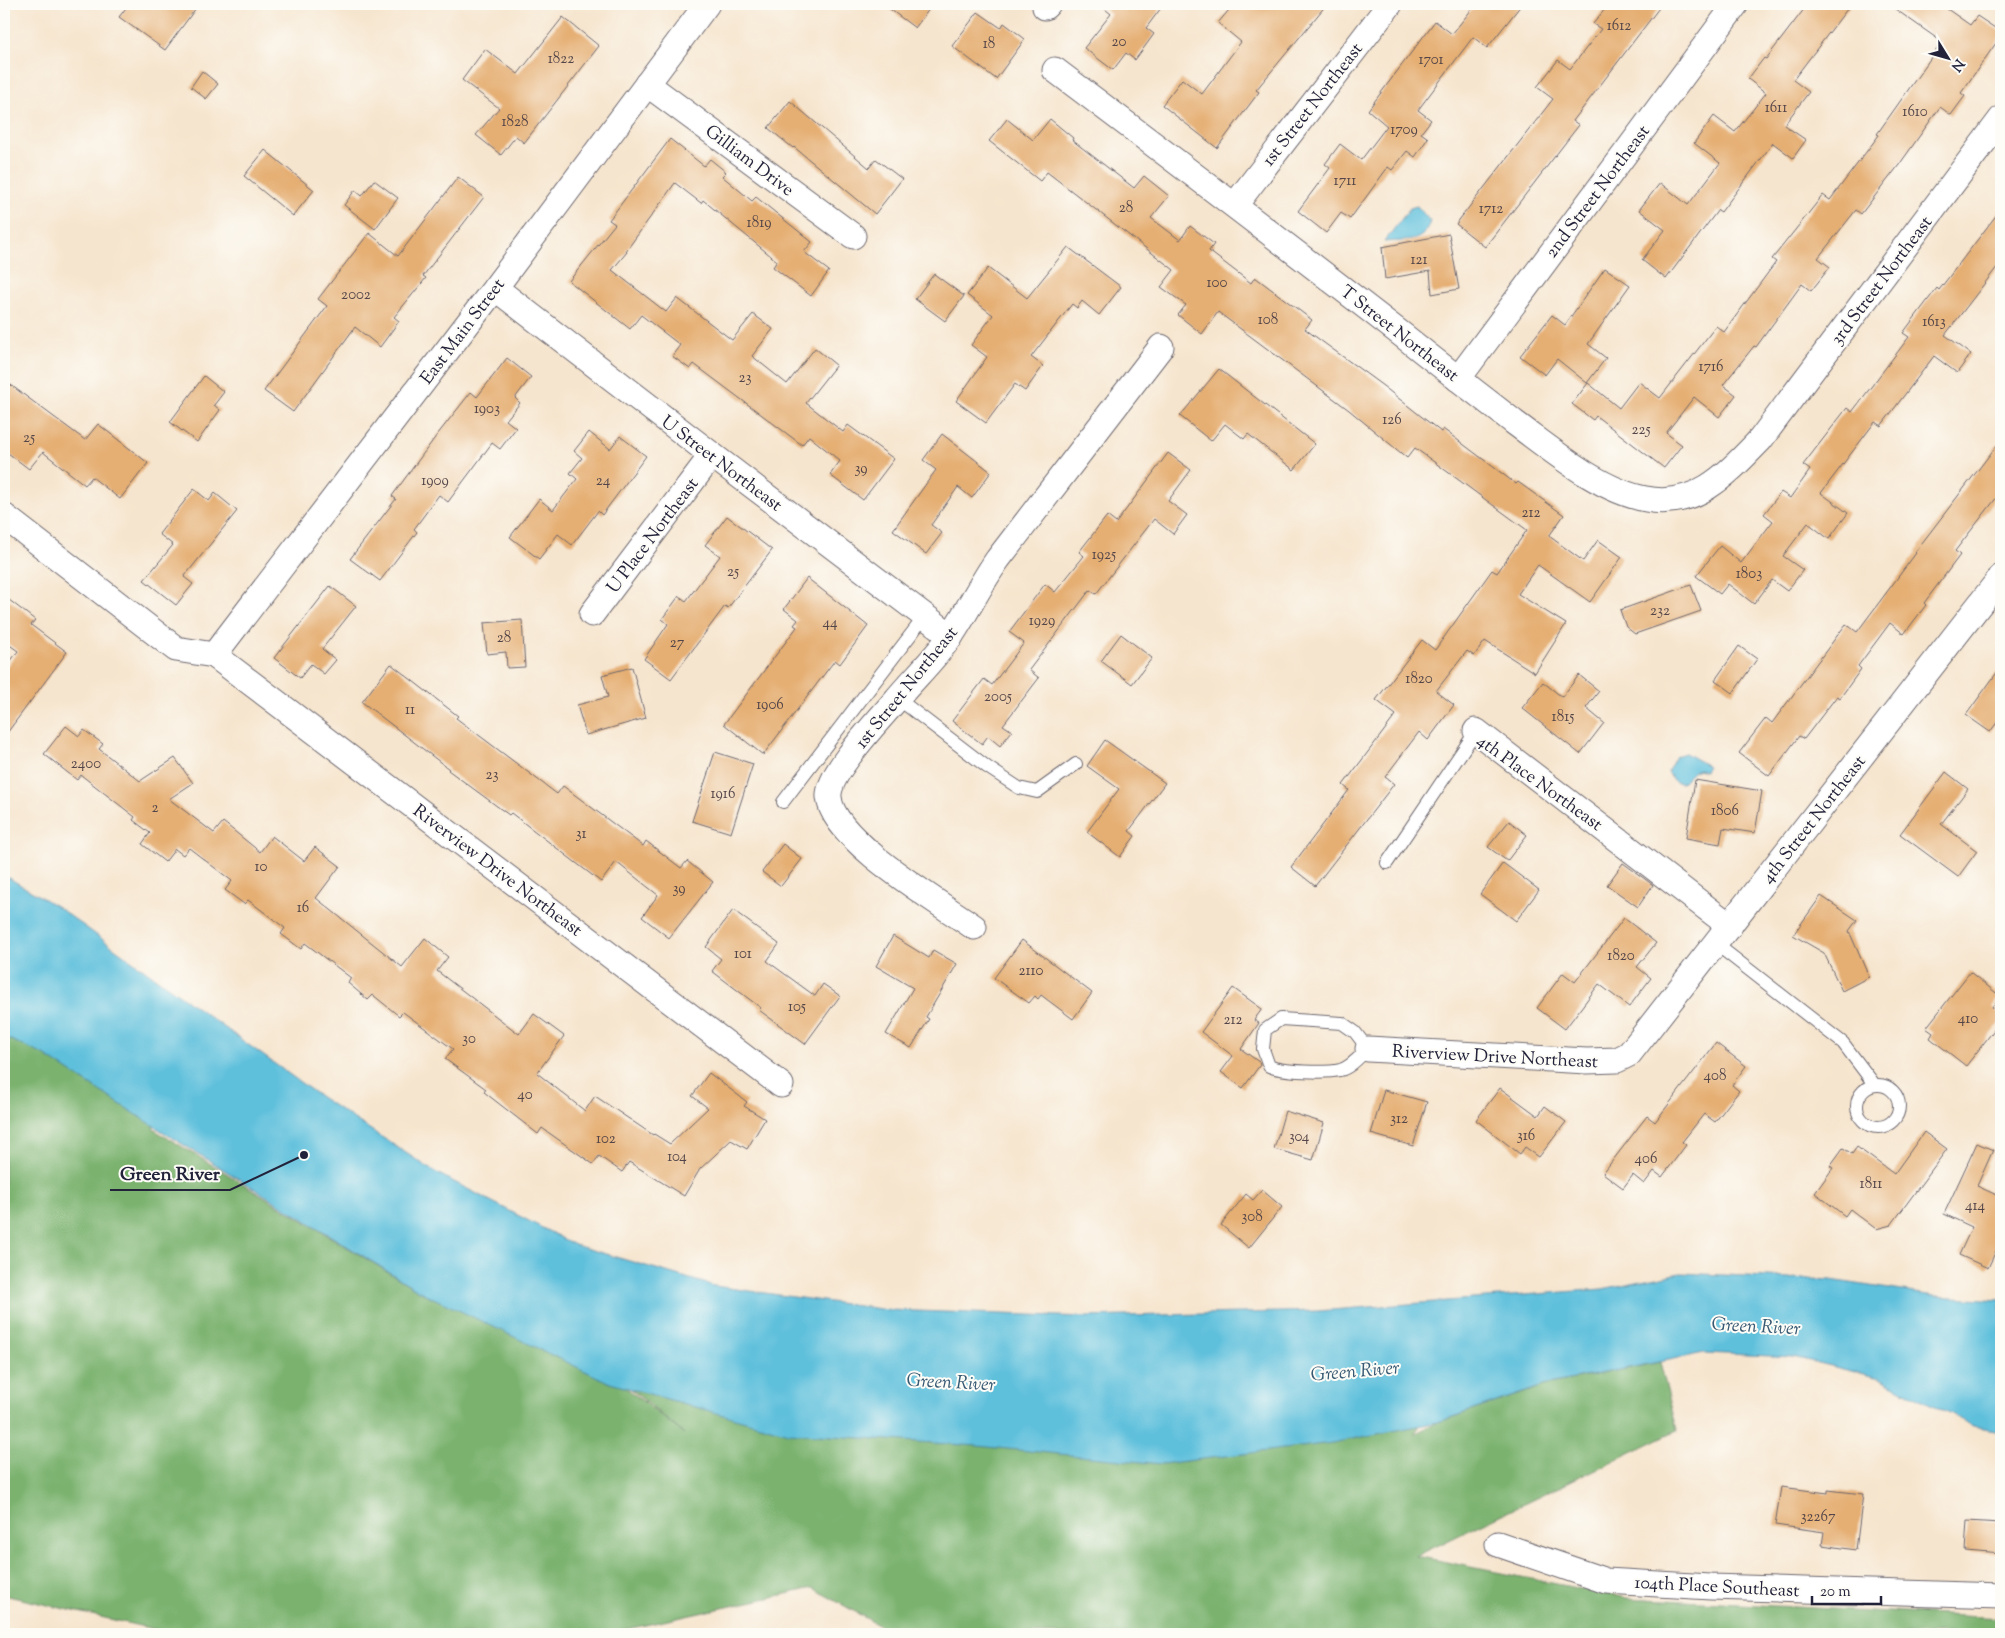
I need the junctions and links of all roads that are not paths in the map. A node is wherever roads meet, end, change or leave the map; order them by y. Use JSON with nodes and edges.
{"nodes":[{"id":1,"x":707,"y":4,"type":"edge"},
{"id":2,"x":1390,"y":4,"type":"edge"},
{"id":3,"x":1736,"y":4,"type":"edge"},
{"id":4,"x":1055,"y":70,"type":"dead end"},
{"id":5,"x":647,"y":84,"type":"junction"},
{"id":6,"x":2001,"y":119,"type":"edge"},
{"id":7,"x":1235,"y":205,"type":"junction"},
{"id":8,"x":853,"y":236,"type":"dead end"},
{"id":9,"x":495,"y":288,"type":"junction"},
{"id":10,"x":1161,"y":347,"type":"dead end"},
{"id":11,"x":1458,"y":379,"type":"junction"},
{"id":12,"x":1760,"y":440,"type":"joint"},
{"id":13,"x":712,"y":455,"type":"junction"},
{"id":14,"x":4,"y":516,"type":"edge"},
{"id":15,"x":2001,"y":577,"type":"edge"},
{"id":16,"x":592,"y":614,"type":"dead end"},
{"id":17,"x":925,"y":616,"type":"junction"},
{"id":18,"x":951,"y":636,"type":"junction"},
{"id":19,"x":214,"y":656,"type":"junction"},
{"id":20,"x":897,"y":698,"type":"junction"},
{"id":21,"x":1476,"y":731,"type":"joint"},
{"id":22,"x":1076,"y":764,"type":"dead end"},
{"id":23,"x":783,"y":802,"type":"dead end"},
{"id":24,"x":1388,"y":863,"type":"dead end"},
{"id":25,"x":974,"y":927,"type":"dead end"},
{"id":26,"x":1723,"y":935,"type":"junction"},
{"id":27,"x":1368,"y":1049,"type":"junction"},
{"id":28,"x":1622,"y":1058,"type":"joint"},
{"id":29,"x":1874,"y":1084,"type":"dead end"},
{"id":30,"x":781,"y":1085,"type":"dead end"},
{"id":31,"x":1498,"y":1544,"type":"dead end"},
{"id":32,"x":2001,"y":1596,"type":"edge"}],
"edges":[{"from":1,"to":5,"type":"street","name":"East Main Street"},
{"from":2,"to":7,"type":"street","name":"1st Street Northeast"},
{"from":3,"to":11,"type":"street","name":"2nd Street Northeast"},
{"from":4,"to":7,"type":"street","name":"T Street Northeast"},
{"from":5,"to":8,"type":"street","name":"Gilliam Drive"},
{"from":5,"to":9,"type":"street","name":"East Main Street"},
{"from":6,"to":12,"type":"street","name":"3rd Street Northeast"},
{"from":7,"to":11,"type":"street","name":"T Street Northeast"},
{"from":9,"to":13,"type":"street","name":"U Street Northeast"},
{"from":9,"to":19,"type":"street","name":"East Main Street"},
{"from":10,"to":18,"type":"street","name":"1st Street Northeast"},
{"from":11,"to":12,"type":"street","name":"T Street Northeast"},
{"from":13,"to":16,"type":"street","name":"U Place Northeast"},
{"from":13,"to":17,"type":"street","name":"U Street Northeast"},
{"from":14,"to":19,"type":"street"},
{"from":15,"to":26,"type":"street","name":"4th Street Northeast"},
{"from":17,"to":18,"type":"street","name":"U Street Northeast"},
{"from":17,"to":23,"type":"lane"},
{"from":18,"to":20,"type":"street","name":"1st Street Northeast"},
{"from":19,"to":30,"type":"street","name":"Riverview Drive Northeast"},
{"from":20,"to":22,"type":"lane"},
{"from":20,"to":25,"type":"street","name":"1st Street Northeast"},
{"from":21,"to":24,"type":"lane","name":"4th Place Northeast"},
{"from":21,"to":26,"type":"street","name":"4th Place Northeast"},
{"from":26,"to":28,"type":"street","name":"4th Street Northeast"},
{"from":26,"to":29,"type":"lane"},
{"from":27,"to":27,"type":"lane","name":"Riverview Drive Northeast"},
{"from":27,"to":28,"type":"street","name":"Riverview Drive Northeast"},
{"from":31,"to":32,"type":"street","name":"104th Place Southeast"}]}
